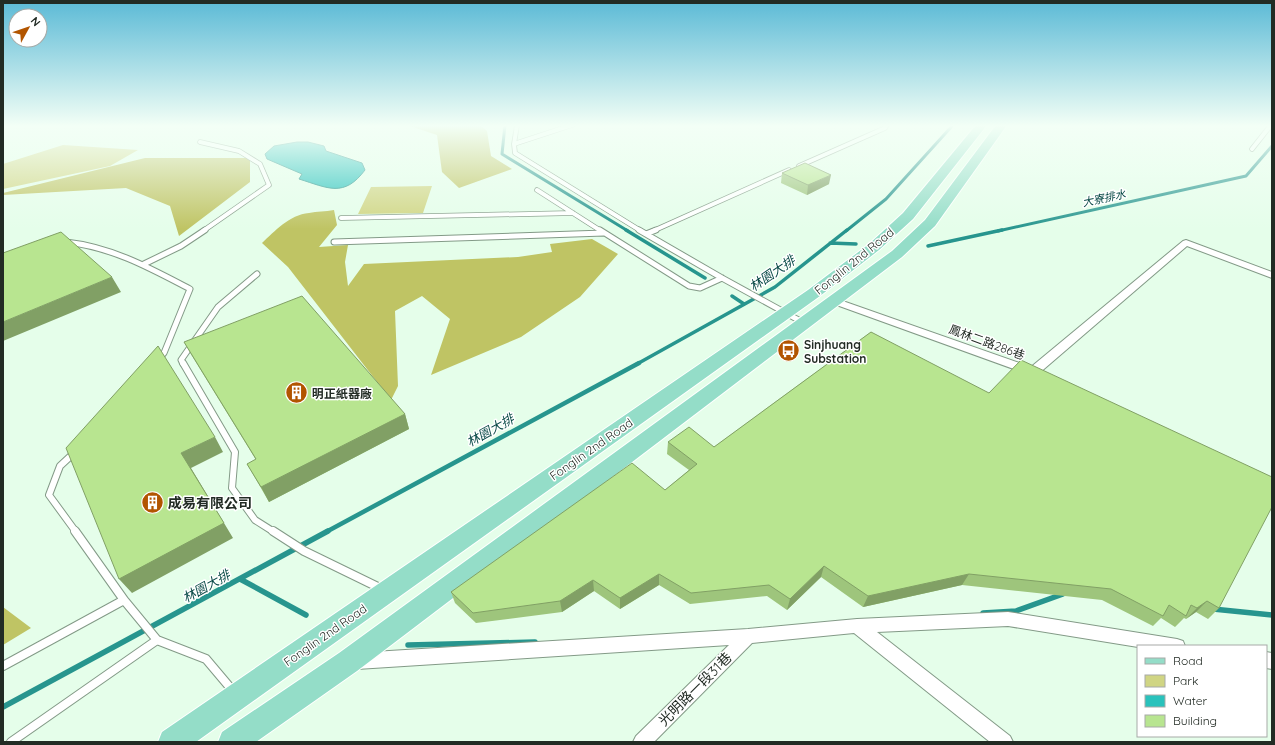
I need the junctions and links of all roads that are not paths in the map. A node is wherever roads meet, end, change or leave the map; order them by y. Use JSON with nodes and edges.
{"nodes":[{"id":1,"x":253,"y":160,"type":"edge"},
{"id":2,"x":526,"y":160,"type":"edge"},
{"id":3,"x":813,"y":160,"type":"edge"},
{"id":4,"x":954,"y":160,"type":"edge"},
{"id":5,"x":976,"y":160,"type":"edge"},
{"id":6,"x":537,"y":190,"type":"dead end"},
{"id":7,"x":573,"y":213,"type":"junction"},
{"id":8,"x":341,"y":218,"type":"dead end"},
{"id":9,"x":604,"y":233,"type":"junction"},
{"id":10,"x":646,"y":234,"type":"junction"},
{"id":11,"x":334,"y":242,"type":"dead end"},
{"id":12,"x":59,"y":243,"type":"edge"},
{"id":13,"x":144,"y":264,"type":"junction"},
{"id":14,"x":257,"y":274,"type":"dead end"},
{"id":15,"x":1272,"y":275,"type":"edge"},
{"id":16,"x":722,"y":278,"type":"junction"},
{"id":17,"x":834,"y":302,"type":"junction"},
{"id":18,"x":781,"y":311,"type":"junction"},
{"id":19,"x":804,"y":324,"type":"junction"},
{"id":20,"x":154,"y":365,"type":"edge"},
{"id":21,"x":1033,"y":372,"type":"junction"},
{"id":22,"x":1047,"y":379,"type":"edge"},
{"id":23,"x":81,"y":446,"type":"edge"},
{"id":24,"x":387,"y":592,"type":"junction"},
{"id":25,"x":124,"y":600,"type":"junction"},
{"id":26,"x":858,"y":626,"type":"junction"},
{"id":27,"x":748,"y":636,"type":"junction"},
{"id":28,"x":157,"y":640,"type":"junction"},
{"id":29,"x":1171,"y":645,"type":"edge"},
{"id":30,"x":348,"y":662,"type":"junction"},
{"id":31,"x":3,"y":666,"type":"edge"},
{"id":32,"x":238,"y":696,"type":"junction"},
{"id":33,"x":11,"y":742,"type":"edge"},
{"id":34,"x":172,"y":742,"type":"edge"},
{"id":35,"x":232,"y":742,"type":"edge"},
{"id":36,"x":642,"y":742,"type":"edge"},
{"id":37,"x":1004,"y":742,"type":"edge"}],
"edges":[{"from":1,"to":13,"type":"lane"},
{"from":2,"to":10,"type":"lane"},
{"from":3,"to":10,"type":"lane"},
{"from":4,"to":18,"type":"main road","name":"Fonglin 2nd Road"},
{"from":5,"to":17,"type":"main road","name":"Fonglin 2nd Road"},
{"from":6,"to":7,"type":"lane"},
{"from":7,"to":8,"type":"lane"},
{"from":7,"to":9,"type":"lane"},
{"from":9,"to":11,"type":"lane"},
{"from":9,"to":16,"type":"lane"},
{"from":10,"to":16,"type":"lane"},
{"from":12,"to":13,"type":"lane"},
{"from":13,"to":20,"type":"lane"},
{"from":14,"to":24,"type":"lane"},
{"from":15,"to":21,"type":"street","name":"鳳林二路286巷"},
{"from":16,"to":18,"type":"lane"},
{"from":17,"to":19,"type":"main road","name":"Fonglin 2nd Road"},
{"from":17,"to":21,"type":"street","name":"鳳林二路286巷"},
{"from":18,"to":19,"type":"lane"},
{"from":18,"to":24,"type":"main road","name":"Fonglin 2nd Road"},
{"from":19,"to":30,"type":"main road","name":"Fonglin 2nd Road"},
{"from":21,"to":22,"type":"street"},
{"from":23,"to":25,"type":"lane"},
{"from":24,"to":32,"type":"main road","name":"Fonglin 2nd Road"},
{"from":25,"to":28,"type":"lane"},
{"from":25,"to":31,"type":"lane"},
{"from":26,"to":27,"type":"street"},
{"from":26,"to":29,"type":"street"},
{"from":26,"to":37,"type":"street"},
{"from":27,"to":30,"type":"street"},
{"from":27,"to":36,"type":"street","name":"光明路一段31巷"},
{"from":28,"to":32,"type":"lane"},
{"from":28,"to":33,"type":"lane"},
{"from":30,"to":35,"type":"main road","name":"Fonglin 2nd Road"},
{"from":32,"to":34,"type":"main road","name":"Fonglin 2nd Road"}]}
